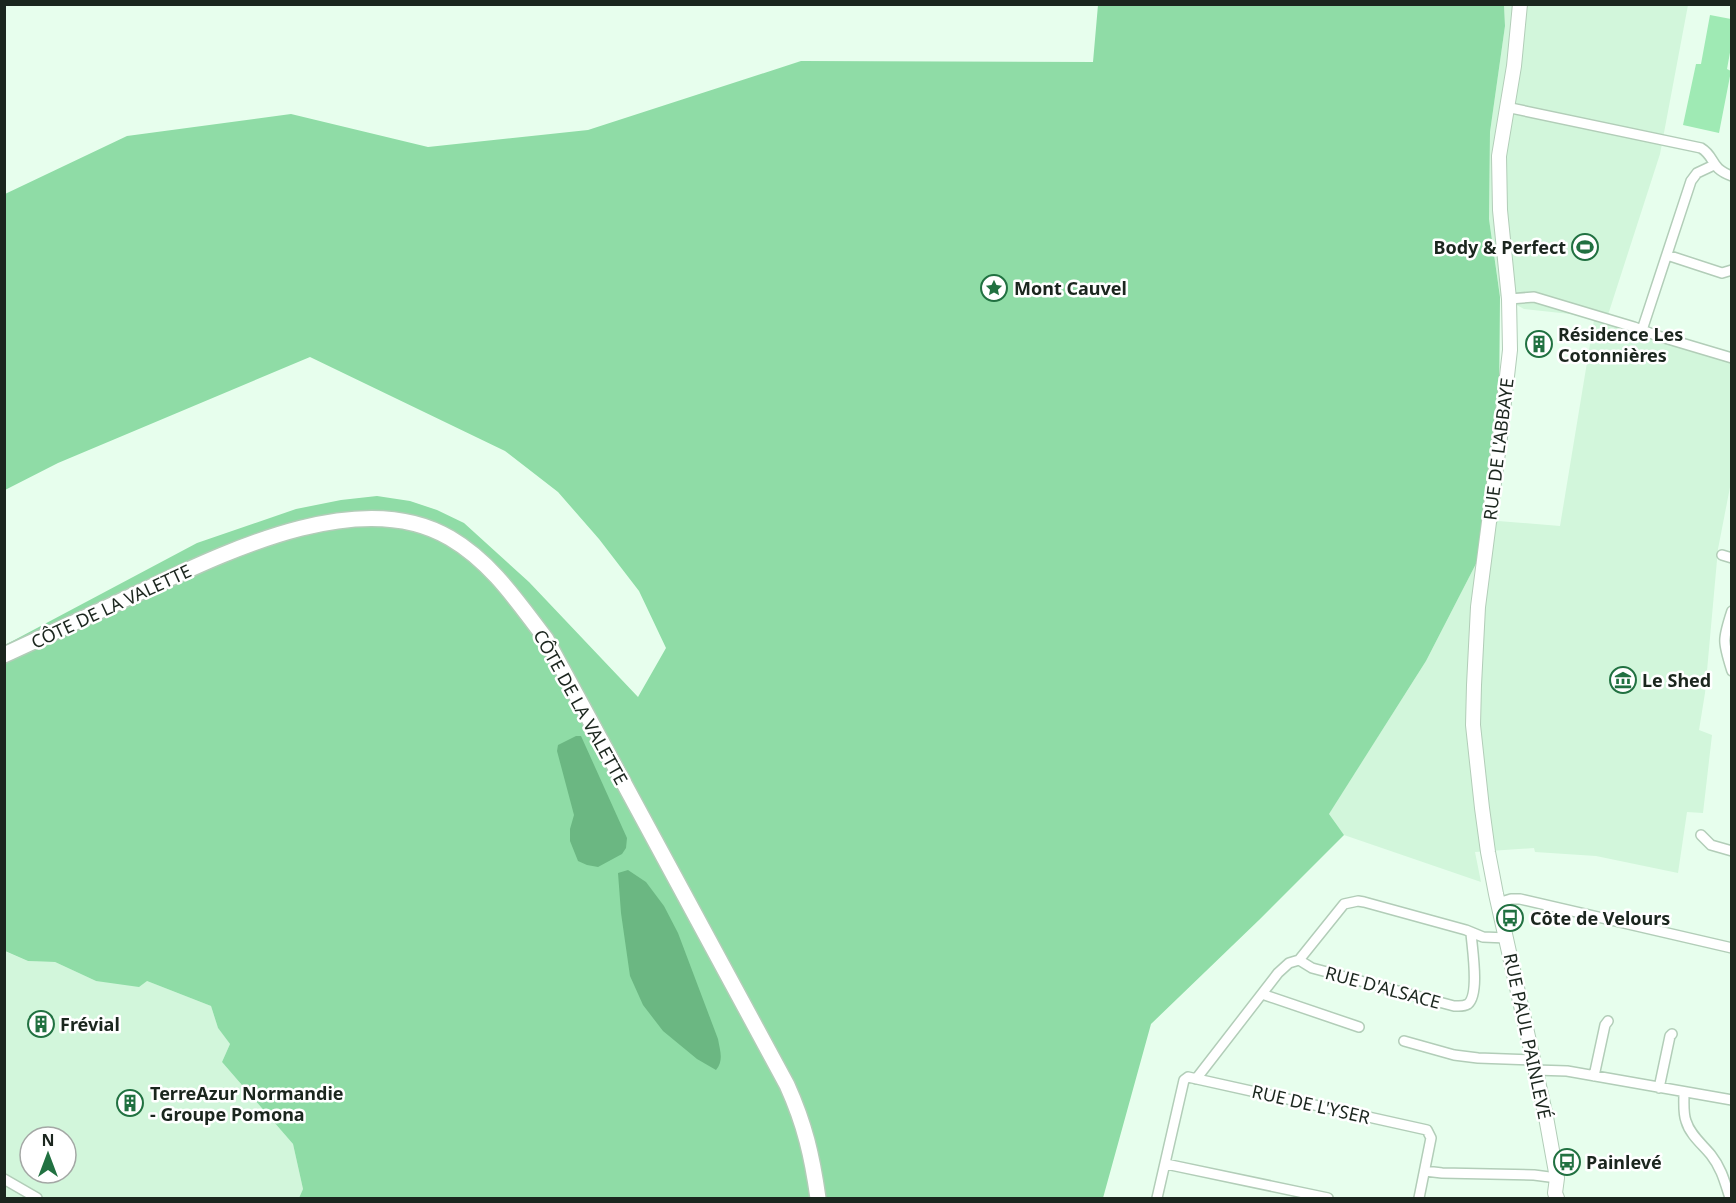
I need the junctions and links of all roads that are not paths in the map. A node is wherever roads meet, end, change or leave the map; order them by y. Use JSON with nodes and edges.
{"nodes":[{"id":1,"x":1520,"y":4,"type":"edge"},
{"id":2,"x":1506,"y":107,"type":"junction"},
{"id":3,"x":1714,"y":165,"type":"junction"},
{"id":4,"x":1731,"y":176,"type":"edge"},
{"id":5,"x":1667,"y":255,"type":"junction"},
{"id":6,"x":1731,"y":270,"type":"edge"},
{"id":7,"x":1509,"y":299,"type":"junction"},
{"id":8,"x":1642,"y":330,"type":"junction"},
{"id":9,"x":1731,"y":358,"type":"edge"},
{"id":10,"x":1731,"y":611,"type":"edge"},
{"id":11,"x":4,"y":655,"type":"edge"},
{"id":12,"x":1731,"y":671,"type":"edge"},
{"id":13,"x":1701,"y":835,"type":"dead end"},
{"id":14,"x":1731,"y":851,"type":"edge"},
{"id":15,"x":1497,"y":898,"type":"junction"},
{"id":16,"x":1471,"y":933,"type":"junction"},
{"id":17,"x":1507,"y":938,"type":"junction"},
{"id":18,"x":1731,"y":948,"type":"edge"},
{"id":19,"x":1299,"y":960,"type":"junction"},
{"id":20,"x":1262,"y":994,"type":"junction"},
{"id":21,"x":1608,"y":1021,"type":"dead end"},
{"id":22,"x":1359,"y":1027,"type":"dead end"},
{"id":23,"x":1672,"y":1034,"type":"dead end"},
{"id":24,"x":1404,"y":1041,"type":"dead end"},
{"id":25,"x":1534,"y":1065,"type":"junction"},
{"id":26,"x":1594,"y":1076,"type":"junction"},
{"id":27,"x":1196,"y":1078,"type":"junction"},
{"id":28,"x":1659,"y":1088,"type":"junction"},
{"id":29,"x":1684,"y":1093,"type":"junction"},
{"id":30,"x":1731,"y":1100,"type":"edge"},
{"id":31,"x":1166,"y":1164,"type":"junction"},
{"id":32,"x":1425,"y":1171,"type":"junction"},
{"id":33,"x":1557,"y":1178,"type":"junction"},
{"id":34,"x":4,"y":1179,"type":"edge"},
{"id":35,"x":1727,"y":1196,"type":"edge"},
{"id":36,"x":37,"y":1198,"type":"edge"},
{"id":37,"x":818,"y":1198,"type":"edge"},
{"id":38,"x":1157,"y":1198,"type":"edge"},
{"id":39,"x":1328,"y":1198,"type":"edge"},
{"id":40,"x":1419,"y":1198,"type":"edge"},
{"id":41,"x":1557,"y":1198,"type":"edge"},
{"id":42,"x":1566,"y":1198,"type":"edge"}],
"edges":[{"from":1,"to":2,"type":"street","name":"RUE DE L'ABBAYE"},
{"from":2,"to":3,"type":"street"},
{"from":2,"to":7,"type":"street","name":"RUE DE L'ABBAYE"},
{"from":3,"to":4,"type":"street"},
{"from":3,"to":5,"type":"street"},
{"from":5,"to":6,"type":"street"},
{"from":5,"to":8,"type":"street"},
{"from":7,"to":8,"type":"street"},
{"from":7,"to":15,"type":"street","name":"RUE DE L'ABBAYE"},
{"from":8,"to":9,"type":"street"},
{"from":10,"to":12,"type":"street"},
{"from":11,"to":37,"type":"main road","name":"CÔTE DE LA VALETTE"},
{"from":13,"to":14,"type":"street"},
{"from":15,"to":17,"type":"street","name":"RUE PAUL PAINLEVÉ"},
{"from":15,"to":18,"type":"street"},
{"from":16,"to":17,"type":"street"},
{"from":16,"to":19,"type":"street"},
{"from":16,"to":19,"type":"street","name":"RUE D'ALSACE"},
{"from":17,"to":25,"type":"street","name":"RUE PAUL PAINLEVÉ"},
{"from":19,"to":20,"type":"street"},
{"from":20,"to":22,"type":"street"},
{"from":20,"to":27,"type":"street"},
{"from":21,"to":26,"type":"street"},
{"from":23,"to":28,"type":"street"},
{"from":24,"to":25,"type":"street"},
{"from":25,"to":26,"type":"street"},
{"from":25,"to":33,"type":"street","name":"RUE PAUL PAINLEVÉ"},
{"from":26,"to":28,"type":"street"},
{"from":27,"to":31,"type":"street"},
{"from":27,"to":32,"type":"street","name":"RUE DE L'YSER"},
{"from":28,"to":29,"type":"street"},
{"from":29,"to":30,"type":"street"},
{"from":29,"to":35,"type":"street"},
{"from":31,"to":38,"type":"street"},
{"from":31,"to":39,"type":"street"},
{"from":32,"to":33,"type":"street"},
{"from":32,"to":40,"type":"street"},
{"from":33,"to":41,"type":"street"},
{"from":33,"to":42,"type":"street"},
{"from":34,"to":36,"type":"street"}]}
